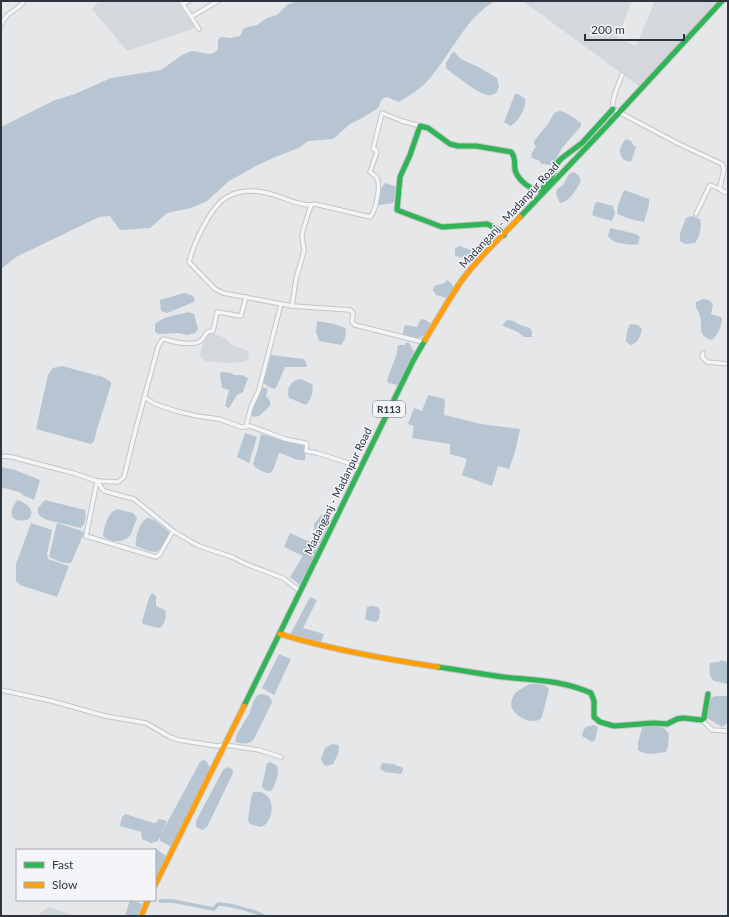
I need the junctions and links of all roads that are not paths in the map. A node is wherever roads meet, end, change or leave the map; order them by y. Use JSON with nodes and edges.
{"nodes":[{"id":1,"x":24,"y":1,"type":"edge"},
{"id":2,"x":189,"y":1,"type":"edge"},
{"id":3,"x":218,"y":1,"type":"edge"},
{"id":4,"x":722,"y":1,"type":"edge"},
{"id":5,"x":182,"y":3,"type":"edge"},
{"id":6,"x":191,"y":17,"type":"junction"},
{"id":7,"x":1,"y":25,"type":"edge"},
{"id":8,"x":199,"y":29,"type":"dead end"},
{"id":9,"x":622,"y":75,"type":"dead end"},
{"id":10,"x":613,"y":109,"type":"junction"},
{"id":11,"x":619,"y":113,"type":"junction"},
{"id":12,"x":420,"y":126,"type":"junction"},
{"id":13,"x":722,"y":191,"type":"junction"},
{"id":14,"x":728,"y":193,"type":"edge"},
{"id":15,"x":311,"y":205,"type":"junction"},
{"id":16,"x":696,"y":214,"type":"dead end"},
{"id":17,"x":504,"y":235,"type":"junction"},
{"id":18,"x":246,"y":298,"type":"junction"},
{"id":19,"x":281,"y":304,"type":"junction"},
{"id":20,"x":292,"y":306,"type":"junction"},
{"id":21,"x":423,"y":342,"type":"junction"},
{"id":22,"x":702,"y":353,"type":"dead end"},
{"id":23,"x":728,"y":364,"type":"edge"},
{"id":24,"x":144,"y":397,"type":"junction"},
{"id":25,"x":246,"y":427,"type":"junction"},
{"id":26,"x":1,"y":456,"type":"edge"},
{"id":27,"x":361,"y":467,"type":"junction"},
{"id":28,"x":97,"y":481,"type":"junction"},
{"id":29,"x":172,"y":532,"type":"junction"},
{"id":30,"x":300,"y":591,"type":"junction"},
{"id":31,"x":280,"y":634,"type":"junction"},
{"id":32,"x":1,"y":690,"type":"edge"},
{"id":33,"x":708,"y":694,"type":"dead end"},
{"id":34,"x":702,"y":720,"type":"junction"},
{"id":35,"x":728,"y":731,"type":"edge"},
{"id":36,"x":225,"y":745,"type":"junction"},
{"id":37,"x":281,"y":757,"type":"dead end"},
{"id":38,"x":156,"y":883,"type":"edge"},
{"id":39,"x":148,"y":901,"type":"edge"},
{"id":40,"x":141,"y":916,"type":"edge"}],
"edges":[{"from":1,"to":7,"type":"street"},
{"from":2,"to":5,"type":"street"},
{"from":3,"to":6,"type":"street"},
{"from":4,"to":11,"type":"main road","name":"Madanganj - Madanpur Road","number":"R113"},
{"from":5,"to":6,"type":"street"},
{"from":6,"to":8,"type":"street"},
{"from":9,"to":10,"type":"street"},
{"from":10,"to":11,"type":"street"},
{"from":10,"to":12,"type":"main road"},
{"from":11,"to":13,"type":"street"},
{"from":11,"to":17,"type":"main road","name":"Madanganj - Madanpur Road","number":"R113"},
{"from":12,"to":15,"type":"street"},
{"from":12,"to":17,"type":"main road"},
{"from":13,"to":14,"type":"street"},
{"from":13,"to":16,"type":"street"},
{"from":15,"to":18,"type":"street"},
{"from":15,"to":20,"type":"street"},
{"from":17,"to":21,"type":"main road","name":"Madanganj - Madanpur Road","number":"R113"},
{"from":18,"to":19,"type":"street"},
{"from":18,"to":24,"type":"street"},
{"from":19,"to":20,"type":"street"},
{"from":19,"to":25,"type":"street"},
{"from":20,"to":21,"type":"street"},
{"from":21,"to":27,"type":"main road","name":"Madanganj - Madanpur Road","number":"R113"},
{"from":22,"to":23,"type":"street"},
{"from":24,"to":25,"type":"street"},
{"from":24,"to":28,"type":"street"},
{"from":25,"to":27,"type":"street"},
{"from":26,"to":28,"type":"street"},
{"from":27,"to":30,"type":"main road","name":"Madanganj - Madanpur Road","number":"R113"},
{"from":28,"to":29,"type":"street"},
{"from":28,"to":29,"type":"street"},
{"from":29,"to":30,"type":"street"},
{"from":30,"to":31,"type":"main road","name":"Madanganj - Madanpur Road","number":"R113"},
{"from":31,"to":34,"type":"main road"},
{"from":31,"to":36,"type":"main road","name":"Madanganj - Madanpur Road","number":"R113"},
{"from":32,"to":36,"type":"street"},
{"from":33,"to":34,"type":"main road"},
{"from":34,"to":35,"type":"street"},
{"from":36,"to":37,"type":"street"},
{"from":36,"to":38,"type":"main road","name":"Madanganj - Madanpur Road","number":"R113"},
{"from":39,"to":40,"type":"main road"}]}
